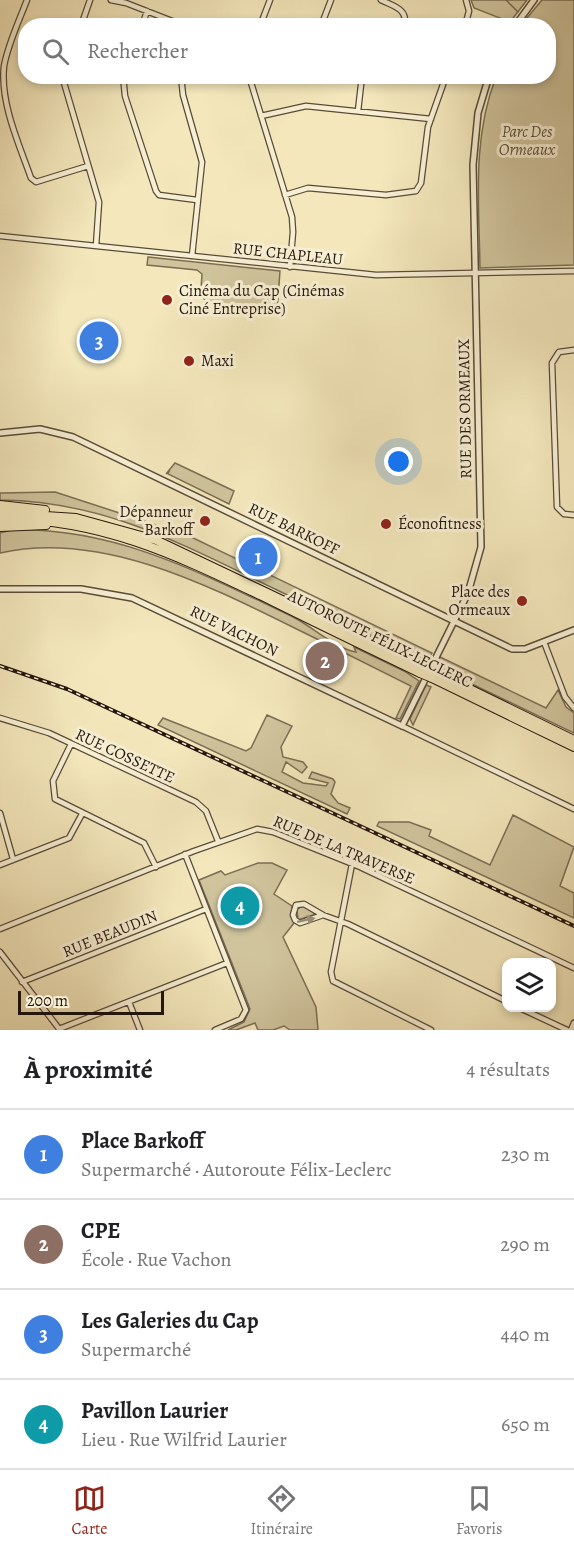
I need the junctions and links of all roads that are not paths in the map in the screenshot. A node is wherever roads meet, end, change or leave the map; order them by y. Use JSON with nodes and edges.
{"nodes":[{"id":1,"x":27,"y":0,"type":"edge"},
{"id":2,"x":90,"y":0,"type":"edge"},
{"id":3,"x":111,"y":0,"type":"edge"},
{"id":4,"x":270,"y":0,"type":"edge"},
{"id":5,"x":331,"y":0,"type":"edge"},
{"id":6,"x":381,"y":0,"type":"edge"},
{"id":7,"x":466,"y":0,"type":"edge"},
{"id":8,"x":534,"y":0,"type":"edge"},
{"id":9,"x":147,"y":11,"type":"junction"},
{"id":10,"x":20,"y":18,"type":"edge"},
{"id":11,"x":84,"y":18,"type":"edge"},
{"id":12,"x":145,"y":18,"type":"edge"},
{"id":13,"x":165,"y":18,"type":"edge"},
{"id":14,"x":263,"y":18,"type":"edge"},
{"id":15,"x":324,"y":18,"type":"edge"},
{"id":16,"x":406,"y":18,"type":"edge"},
{"id":17,"x":467,"y":18,"type":"edge"},
{"id":18,"x":520,"y":18,"type":"edge"},
{"id":19,"x":18,"y":24,"type":"edge"},
{"id":20,"x":64,"y":84,"type":"edge"},
{"id":21,"x":124,"y":84,"type":"edge"},
{"id":22,"x":182,"y":84,"type":"edge"},
{"id":23,"x":251,"y":84,"type":"edge"},
{"id":24,"x":361,"y":84,"type":"edge"},
{"id":25,"x":443,"y":84,"type":"edge"},
{"id":26,"x":486,"y":84,"type":"edge"},
{"id":27,"x":358,"y":111,"type":"junction"},
{"id":28,"x":261,"y":116,"type":"junction"},
{"id":29,"x":430,"y":119,"type":"junction"},
{"id":30,"x":88,"y":166,"type":"junction"},
{"id":31,"x":285,"y":195,"type":"junction"},
{"id":32,"x":197,"y":200,"type":"junction"},
{"id":33,"x":0,"y":236,"type":"edge"},
{"id":34,"x":96,"y":246,"type":"junction"},
{"id":35,"x":192,"y":256,"type":"junction"},
{"id":36,"x":290,"y":267,"type":"junction"},
{"id":37,"x":574,"y":271,"type":"edge"},
{"id":38,"x":475,"y":273,"type":"junction"},
{"id":39,"x":574,"y":350,"type":"edge"},
{"id":40,"x":0,"y":433,"type":"edge"},
{"id":41,"x":0,"y":505,"type":"edge"},
{"id":42,"x":0,"y":513,"type":"edge"},
{"id":43,"x":574,"y":516,"type":"edge"},
{"id":44,"x":0,"y":519,"type":"edge"},
{"id":45,"x":99,"y":523,"type":"junction"},
{"id":46,"x":74,"y":525,"type":"junction"},
{"id":47,"x":0,"y":527,"type":"edge"},
{"id":48,"x":0,"y":589,"type":"edge"},
{"id":49,"x":453,"y":621,"type":"junction"},
{"id":50,"x":574,"y":630,"type":"edge"},
{"id":51,"x":543,"y":642,"type":"junction"},
{"id":52,"x":422,"y":670,"type":"junction"},
{"id":53,"x":433,"y":675,"type":"junction"},
{"id":54,"x":574,"y":708,"type":"edge"},
{"id":55,"x":0,"y":718,"type":"edge"},
{"id":56,"x":402,"y":726,"type":"junction"},
{"id":57,"x":574,"y":740,"type":"edge"},
{"id":58,"x":71,"y":744,"type":"junction"},
{"id":59,"x":574,"y":747,"type":"edge"},
{"id":60,"x":574,"y":809,"type":"edge"},
{"id":61,"x":0,"y":813,"type":"edge"},
{"id":62,"x":82,"y":814,"type":"junction"},
{"id":63,"x":218,"y":841,"type":"junction"},
{"id":64,"x":185,"y":854,"type":"junction"},
{"id":65,"x":13,"y":860,"type":"junction"},
{"id":66,"x":352,"y":864,"type":"junction"},
{"id":67,"x":0,"y":865,"type":"edge"},
{"id":68,"x":156,"y":867,"type":"junction"},
{"id":69,"x":206,"y":909,"type":"junction"},
{"id":70,"x":323,"y":915,"type":"junction"},
{"id":71,"x":341,"y":921,"type":"junction"},
{"id":72,"x":0,"y":929,"type":"edge"},
{"id":73,"x":0,"y":952,"type":"edge"},
{"id":74,"x":227,"y":963,"type":"junction"},
{"id":75,"x":574,"y":968,"type":"edge"},
{"id":76,"x":22,"y":982,"type":"junction"},
{"id":77,"x":502,"y":999,"type":"edge"},
{"id":78,"x":129,"y":1002,"type":"junction"},
{"id":79,"x":529,"y":1012,"type":"edge"},
{"id":80,"x":574,"y":1023,"type":"edge"},
{"id":81,"x":59,"y":1029,"type":"edge"},
{"id":82,"x":140,"y":1030,"type":"edge"},
{"id":83,"x":215,"y":1030,"type":"edge"},
{"id":84,"x":431,"y":1030,"type":"edge"},
{"id":85,"x":569,"y":1030,"type":"edge"}],
"edges":[{"from":1,"to":10,"type":"street"},
{"from":2,"to":11,"type":"street"},
{"from":3,"to":9,"type":"street"},
{"from":4,"to":14,"type":"street"},
{"from":5,"to":15,"type":"street"},
{"from":6,"to":16,"type":"street"},
{"from":7,"to":17,"type":"street"},
{"from":8,"to":18,"type":"street"},
{"from":9,"to":12,"type":"street"},
{"from":9,"to":13,"type":"street"},
{"from":19,"to":30,"type":"street"},
{"from":20,"to":30,"type":"street"},
{"from":21,"to":32,"type":"street"},
{"from":22,"to":32,"type":"street"},
{"from":23,"to":28,"type":"street"},
{"from":24,"to":27,"type":"street"},
{"from":25,"to":29,"type":"street"},
{"from":26,"to":38,"type":"street","name":"RUE DES ORMEAUX"},
{"from":27,"to":28,"type":"street"},
{"from":27,"to":29,"type":"street"},
{"from":28,"to":31,"type":"street"},
{"from":29,"to":31,"type":"street"},
{"from":30,"to":34,"type":"street"},
{"from":31,"to":36,"type":"street"},
{"from":32,"to":35,"type":"street"},
{"from":33,"to":34,"type":"street","name":"RUE CHAPLEAU"},
{"from":34,"to":35,"type":"street","name":"RUE CHAPLEAU"},
{"from":35,"to":36,"type":"street","name":"RUE CHAPLEAU"},
{"from":36,"to":38,"type":"street","name":"RUE CHAPLEAU"},
{"from":37,"to":38,"type":"street","name":"RUE CHAPLEAU"},
{"from":38,"to":49,"type":"street","name":"RUE DES ORMEAUX"},
{"from":39,"to":43,"type":"street"},
{"from":40,"to":49,"type":"street","name":"RUE BARKOFF"},
{"from":41,"to":45,"type":"highway"},
{"from":42,"to":45,"type":"highway","name":"AUTOROUTE FÉLIX-LECLERC"},
{"from":44,"to":46,"type":"highway","name":"AUTOROUTE FÉLIX-LECLERC"},
{"from":45,"to":52,"type":"highway","name":"AUTOROUTE FÉLIX-LECLERC"},
{"from":46,"to":47,"type":"highway"},
{"from":46,"to":52,"type":"highway","name":"AUTOROUTE FÉLIX-LECLERC"},
{"from":48,"to":56,"type":"street","name":"RUE VACHON"},
{"from":49,"to":51,"type":"street","name":"RUE BARKOFF"},
{"from":49,"to":56,"type":"street","name":"RUE DES ORMEAUX"},
{"from":50,"to":51,"type":"street","name":"RUE BARKOFF"},
{"from":51,"to":54,"type":"street"},
{"from":52,"to":53,"type":"highway","name":"AUTOROUTE FÉLIX-LECLERC","bridge":true},
{"from":53,"to":57,"type":"highway","name":"AUTOROUTE FÉLIX-LECLERC"},
{"from":53,"to":59,"type":"highway","name":"AUTOROUTE FÉLIX-LECLERC"},
{"from":55,"to":58,"type":"street","name":"RUE COSSETTE"},
{"from":56,"to":60,"type":"street","name":"RUE VACHON"},
{"from":58,"to":62,"type":"street"},
{"from":58,"to":63,"type":"street","name":"RUE COSSETTE"},
{"from":61,"to":65,"type":"street"},
{"from":62,"to":65,"type":"street"},
{"from":62,"to":68,"type":"street"},
{"from":63,"to":64,"type":"street","name":"RUE DE LA TRAVERSE"},
{"from":63,"to":66,"type":"street","name":"RUE DE LA TRAVERSE"},
{"from":64,"to":68,"type":"street","name":"RUE DE LA TRAVERSE"},
{"from":64,"to":69,"type":"street"},
{"from":65,"to":67,"type":"street"},
{"from":66,"to":71,"type":"street"},
{"from":66,"to":75,"type":"street","name":"RUE DE LA TRAVERSE"},
{"from":68,"to":72,"type":"street","name":"RUE DE LA TRAVERSE"},
{"from":69,"to":74,"type":"street"},
{"from":69,"to":76,"type":"street","name":"RUE BEAUDIN"},
{"from":70,"to":70,"type":"street","one_way":true},
{"from":70,"to":71,"type":"street"},
{"from":71,"to":77,"type":"street"},
{"from":71,"to":84,"type":"street"},
{"from":73,"to":76,"type":"street"},
{"from":74,"to":78,"type":"street"},
{"from":74,"to":83,"type":"street"},
{"from":76,"to":81,"type":"street"},
{"from":78,"to":81,"type":"street"},
{"from":78,"to":82,"type":"street"},
{"from":79,"to":85,"type":"street"},
{"from":80,"to":85,"type":"street"}]}
